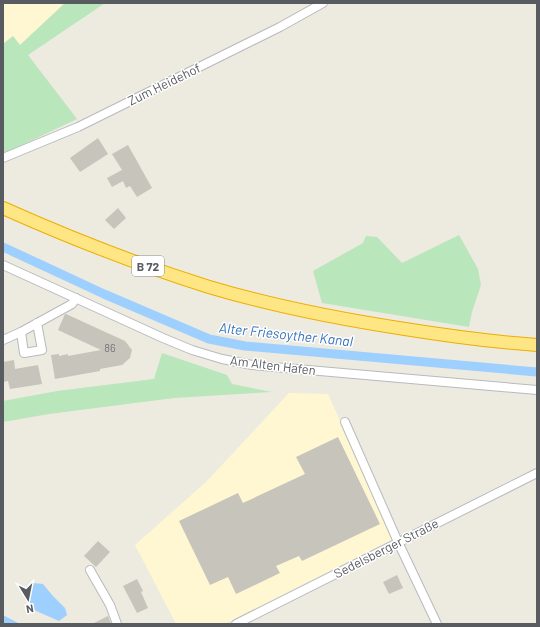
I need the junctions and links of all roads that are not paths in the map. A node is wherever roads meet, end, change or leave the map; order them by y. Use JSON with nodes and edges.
{"nodes":[{"id":1,"x":323,"y":3,"type":"edge"},
{"id":2,"x":3,"y":158,"type":"edge"},
{"id":3,"x":3,"y":208,"type":"edge"},
{"id":4,"x":3,"y":265,"type":"edge"},
{"id":5,"x":76,"y":298,"type":"junction"},
{"id":6,"x":37,"y":324,"type":"junction"},
{"id":7,"x":20,"y":332,"type":"junction"},
{"id":8,"x":3,"y":340,"type":"edge"},
{"id":9,"x":537,"y":345,"type":"edge"},
{"id":10,"x":537,"y":390,"type":"edge"},
{"id":11,"x":345,"y":422,"type":"dead end"},
{"id":12,"x":537,"y":473,"type":"edge"},
{"id":13,"x":398,"y":542,"type":"junction"},
{"id":14,"x":90,"y":570,"type":"dead end"},
{"id":15,"x":117,"y":624,"type":"edge"},
{"id":16,"x":236,"y":624,"type":"edge"},
{"id":17,"x":437,"y":624,"type":"edge"}],
"edges":[{"from":1,"to":2,"type":"street","name":"Zum Heidehof"},
{"from":3,"to":9,"type":"highway","number":"B 72"},
{"from":4,"to":5,"type":"street","name":"Am Alten Hafen"},
{"from":5,"to":6,"type":"street"},
{"from":5,"to":10,"type":"street","name":"Am Alten Hafen"},
{"from":6,"to":7,"type":"street"},
{"from":6,"to":7,"type":"street"},
{"from":7,"to":8,"type":"street"},
{"from":11,"to":13,"type":"street"},
{"from":12,"to":13,"type":"street","name":"Sedelsberger Straße"},
{"from":13,"to":16,"type":"street","name":"Sedelsberger Straße"},
{"from":13,"to":17,"type":"street"},
{"from":14,"to":15,"type":"street"}]}
